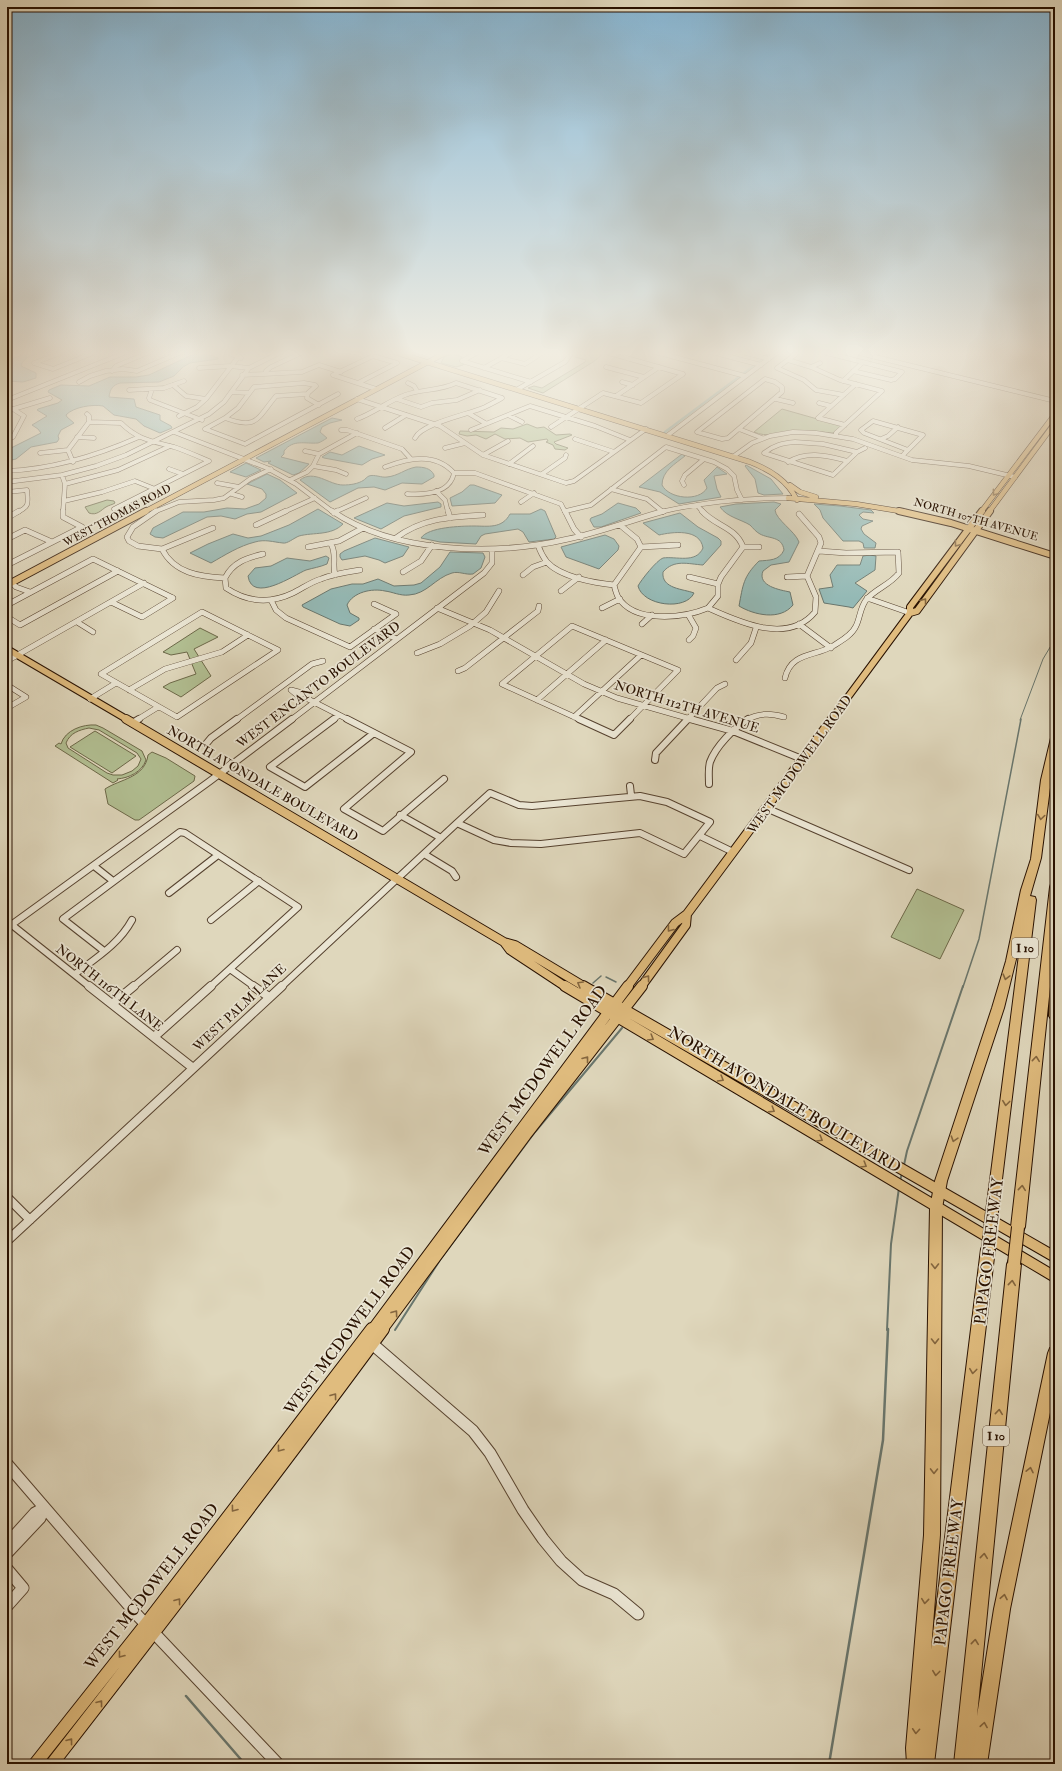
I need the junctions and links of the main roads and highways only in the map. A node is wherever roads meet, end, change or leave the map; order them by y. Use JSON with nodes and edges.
{"nodes":[{"id":1,"x":291,"y":434,"type":"edge"},
{"id":2,"x":663,"y":434,"type":"edge"},
{"id":3,"x":1040,"y":434,"type":"edge"},
{"id":4,"x":1048,"y":434,"type":"edge"},
{"id":5,"x":775,"y":474,"type":"junction"},
{"id":6,"x":784,"y":480,"type":"junction"},
{"id":7,"x":793,"y":498,"type":"junction"},
{"id":8,"x":828,"y":499,"type":"junction"},
{"id":9,"x":842,"y":501,"type":"junction"},
{"id":10,"x":969,"y":528,"type":"junction"},
{"id":11,"x":977,"y":530,"type":"junction"},
{"id":12,"x":1036,"y":548,"type":"junction"},
{"id":13,"x":1055,"y":554,"type":"edge"},
{"id":14,"x":9,"y":584,"type":"edge"},
{"id":15,"x":910,"y":613,"type":"junction"},
{"id":16,"x":7,"y":650,"type":"edge"},
{"id":17,"x":1055,"y":738,"type":"edge"},
{"id":18,"x":1036,"y":858,"type":"junction"},
{"id":19,"x":1055,"y":887,"type":"edge"},
{"id":20,"x":1052,"y":912,"type":"junction"},
{"id":21,"x":687,"y":914,"type":"junction"},
{"id":22,"x":1055,"y":928,"type":"edge"},
{"id":23,"x":504,"y":942,"type":"junction"},
{"id":24,"x":1055,"y":952,"type":"edge"},
{"id":25,"x":614,"y":1003,"type":"junction"},
{"id":26,"x":624,"y":1010,"type":"junction"},
{"id":27,"x":608,"y":1012,"type":"junction"},
{"id":28,"x":1055,"y":1016,"type":"edge"},
{"id":29,"x":618,"y":1018,"type":"junction"},
{"id":30,"x":750,"y":1082,"type":"junction"},
{"id":31,"x":743,"y":1092,"type":"junction"},
{"id":32,"x":940,"y":1190,"type":"junction"},
{"id":33,"x":936,"y":1208,"type":"junction"},
{"id":34,"x":1055,"y":1257,"type":"edge"},
{"id":35,"x":1055,"y":1277,"type":"edge"},
{"id":36,"x":369,"y":1342,"type":"junction"},
{"id":37,"x":1055,"y":1353,"type":"edge"},
{"id":38,"x":150,"y":1628,"type":"junction"},
{"id":39,"x":35,"y":1764,"type":"edge"},
{"id":40,"x":52,"y":1764,"type":"edge"},
{"id":41,"x":916,"y":1764,"type":"edge"},
{"id":42,"x":925,"y":1764,"type":"edge"},
{"id":43,"x":963,"y":1764,"type":"edge"},
{"id":44,"x":978,"y":1764,"type":"edge"}],
"edges":[{"from":1,"to":14,"type":"main road","name":"WEST THOMAS ROAD"},
{"from":2,"to":5,"type":"main road"},
{"from":3,"to":10,"type":"main road","name":"WEST MCDOWELL ROAD","one_way":true},
{"from":4,"to":11,"type":"main road","name":"WEST MCDOWELL ROAD"},
{"from":5,"to":6,"type":"main road"},
{"from":5,"to":7,"type":"main road"},
{"from":6,"to":7,"type":"main road"},
{"from":6,"to":8,"type":"main road"},
{"from":7,"to":8,"type":"main road","name":"NORTH 107TH AVENUE"},
{"from":7,"to":9,"type":"main road","name":"NORTH 107TH AVENUE"},
{"from":8,"to":9,"type":"main road","name":"NORTH 107TH AVENUE"},
{"from":9,"to":10,"type":"main road","name":"NORTH 107TH AVENUE"},
{"from":10,"to":11,"type":"main road","name":"NORTH 107TH AVENUE"},
{"from":10,"to":15,"type":"main road","name":"WEST MCDOWELL ROAD","one_way":true},
{"from":11,"to":12,"type":"main road","name":"NORTH 107TH AVENUE"},
{"from":11,"to":12,"type":"main road","name":"NORTH 107TH AVENUE"},
{"from":15,"to":11,"type":"main road","name":"WEST MCDOWELL ROAD","one_way":true},
{"from":12,"to":13,"type":"main road","name":"NORTH 107TH AVENUE"},
{"from":15,"to":21,"type":"main road","name":"WEST MCDOWELL ROAD"},
{"from":16,"to":23,"type":"main road","name":"NORTH AVONDALE BOULEVARD"},
{"from":17,"to":18,"type":"highway","name":"PAPAGO FREEWAY","number":"I 10","one_way":true},
{"from":18,"to":32,"type":"highway","one_way":true},
{"from":18,"to":42,"type":"highway","name":"PAPAGO FREEWAY","number":"I 10","one_way":true,"bridge":true},
{"from":19,"to":20,"type":"highway","name":"PAPAGO FREEWAY","number":"I 10"},
{"from":20,"to":22,"type":"highway"},
{"from":43,"to":20,"type":"highway","name":"PAPAGO FREEWAY","number":"I 10","one_way":true,"bridge":true},
{"from":21,"to":25,"type":"main road","name":"WEST MCDOWELL ROAD","one_way":true},
{"from":26,"to":21,"type":"main road","name":"WEST MCDOWELL ROAD","one_way":true},
{"from":25,"to":23,"type":"main road","name":"NORTH AVONDALE BOULEVARD","one_way":true},
{"from":23,"to":27,"type":"main road","name":"NORTH AVONDALE BOULEVARD"},
{"from":24,"to":28,"type":"highway"},
{"from":25,"to":26,"type":"main road","name":"NORTH AVONDALE BOULEVARD"},
{"from":25,"to":27,"type":"main road","name":"WEST MCDOWELL ROAD"},
{"from":26,"to":29,"type":"main road","name":"WEST MCDOWELL ROAD"},
{"from":26,"to":30,"type":"main road","name":"NORTH AVONDALE BOULEVARD"},
{"from":27,"to":29,"type":"main road","name":"NORTH AVONDALE BOULEVARD"},
{"from":27,"to":36,"type":"main road","name":"WEST MCDOWELL ROAD"},
{"from":29,"to":31,"type":"main road","name":"NORTH AVONDALE BOULEVARD","one_way":true},
{"from":36,"to":29,"type":"main road","name":"WEST MCDOWELL ROAD","one_way":true},
{"from":30,"to":31,"type":"main road"},
{"from":30,"to":32,"type":"main road","name":"NORTH AVONDALE BOULEVARD"},
{"from":31,"to":33,"type":"main road","name":"NORTH AVONDALE BOULEVARD","one_way":true},
{"from":32,"to":33,"type":"highway"},
{"from":32,"to":34,"type":"main road","name":"NORTH AVONDALE BOULEVARD"},
{"from":33,"to":35,"type":"main road","name":"NORTH AVONDALE BOULEVARD"},
{"from":33,"to":41,"type":"highway","one_way":true},
{"from":36,"to":38,"type":"main road","name":"WEST MCDOWELL ROAD"},
{"from":44,"to":37,"type":"highway","one_way":true},
{"from":38,"to":39,"type":"main road","name":"WEST MCDOWELL ROAD","one_way":true},
{"from":40,"to":38,"type":"main road","name":"WEST MCDOWELL ROAD","one_way":true}]}
